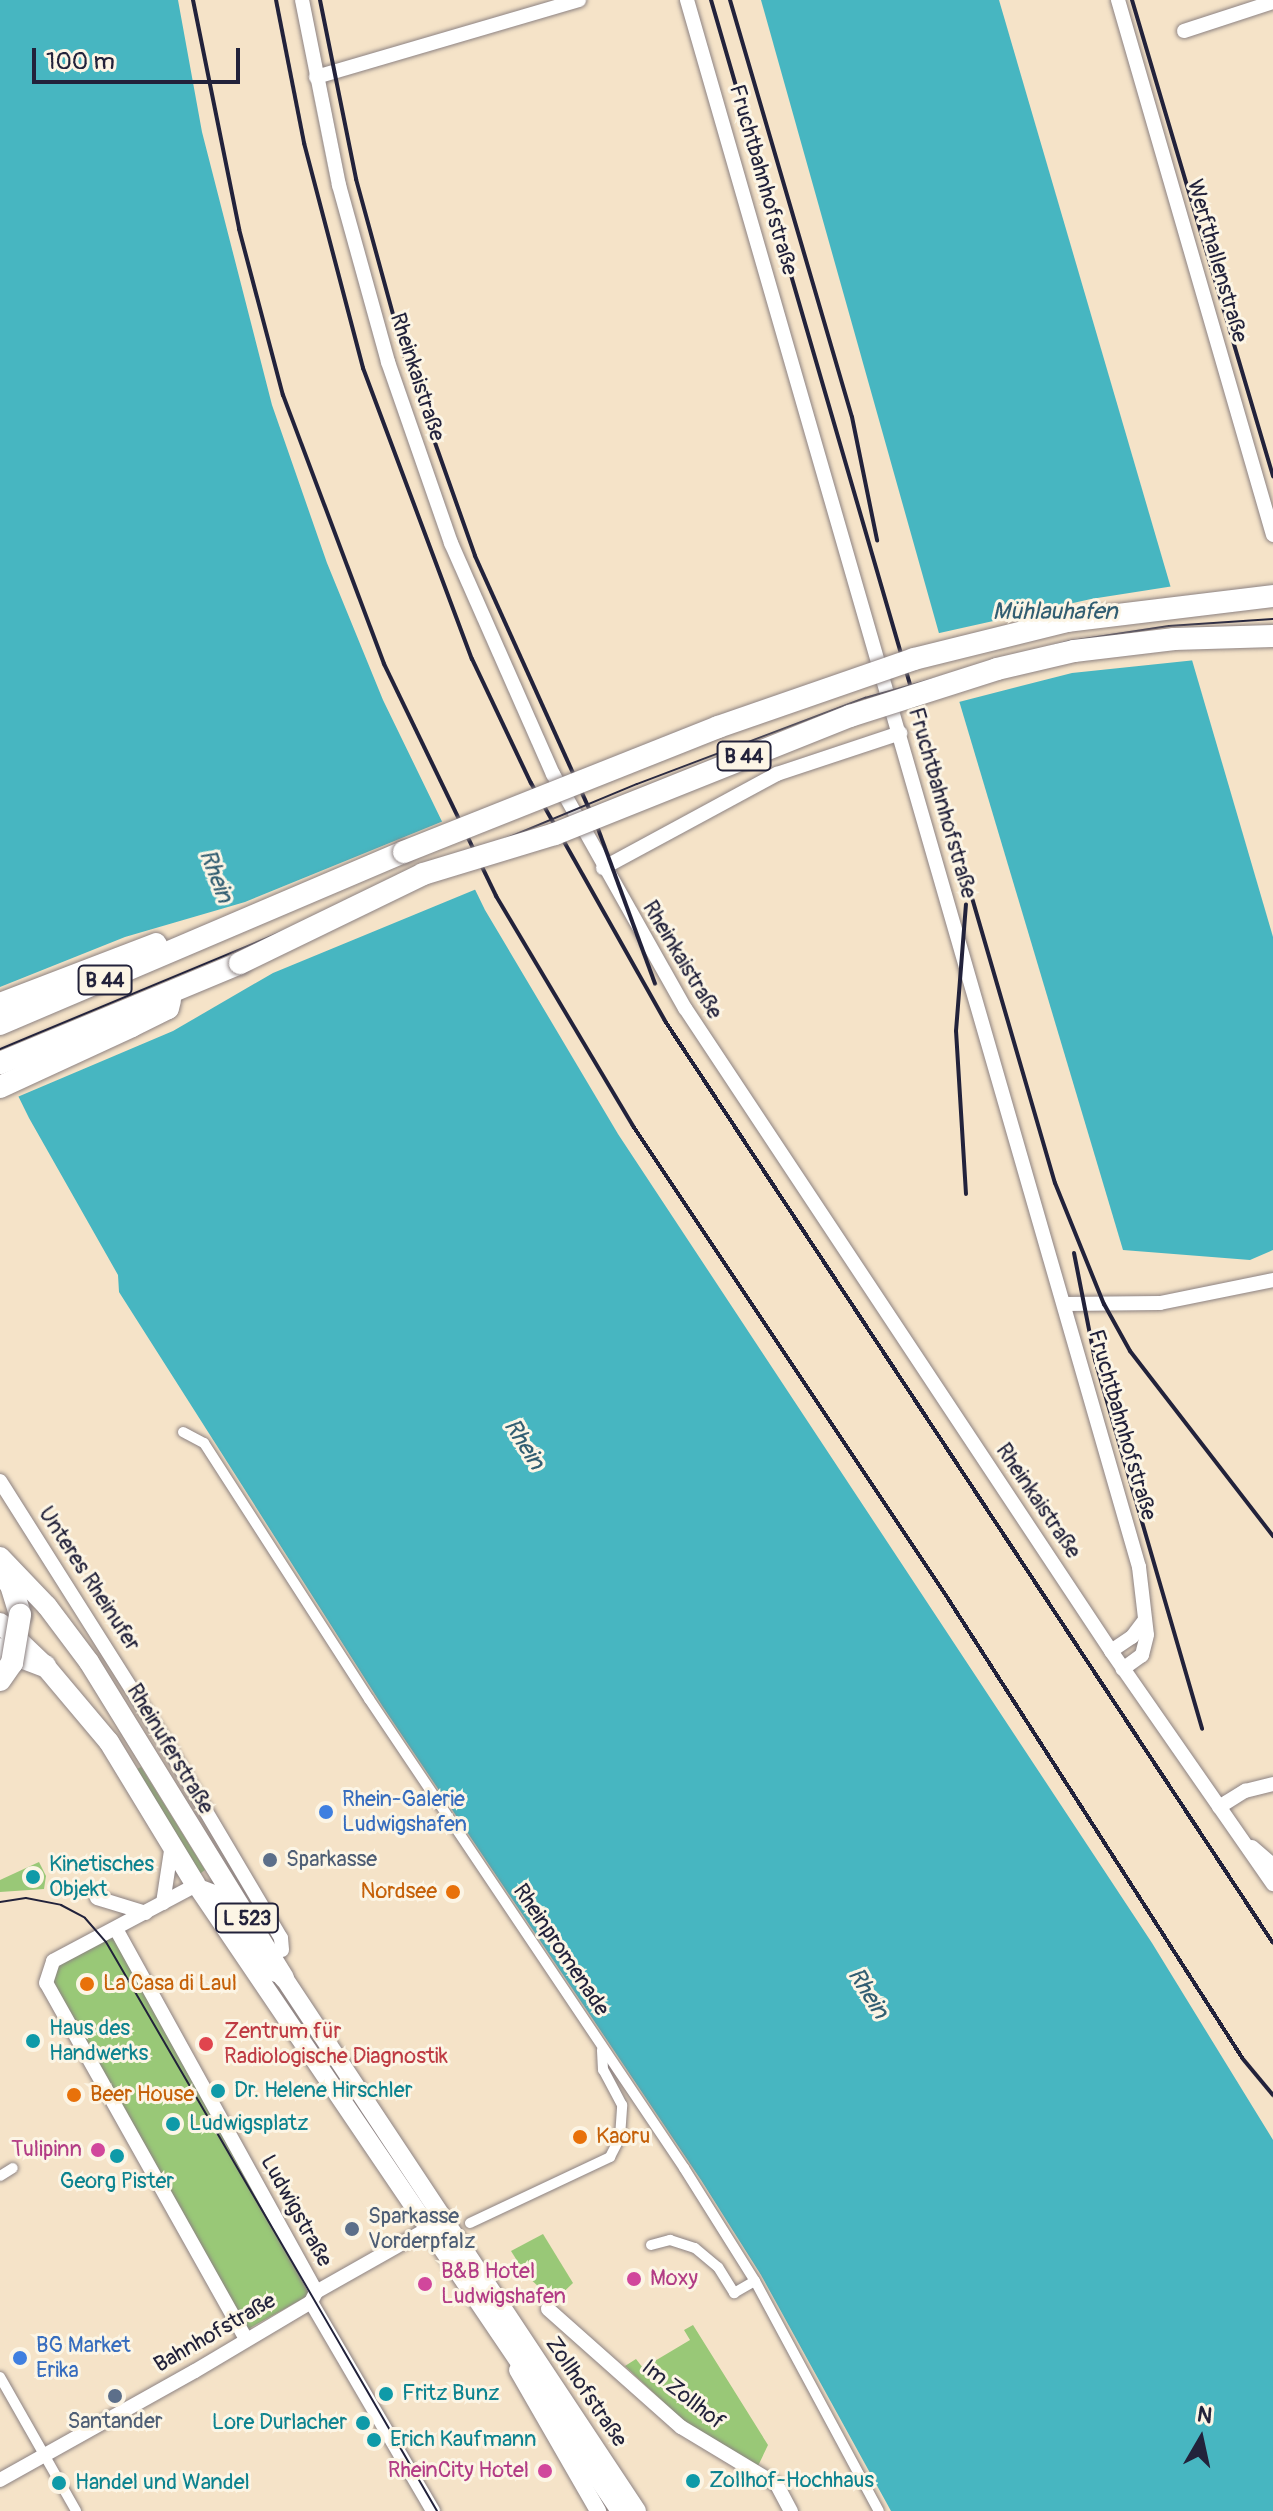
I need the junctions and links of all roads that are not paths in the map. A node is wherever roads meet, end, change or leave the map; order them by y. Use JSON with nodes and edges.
{"nodes":[{"id":1,"x":302,"y":0,"type":"edge"},
{"id":2,"x":579,"y":0,"type":"edge"},
{"id":3,"x":687,"y":0,"type":"edge"},
{"id":4,"x":1118,"y":0,"type":"edge"},
{"id":5,"x":1273,"y":2,"type":"edge"},
{"id":6,"x":1184,"y":31,"type":"dead end"},
{"id":7,"x":316,"y":77,"type":"junction"},
{"id":8,"x":1273,"y":535,"type":"edge"},
{"id":9,"x":1273,"y":596,"type":"edge"},
{"id":10,"x":1273,"y":636,"type":"edge"},
{"id":11,"x":900,"y":733,"type":"junction"},
{"id":12,"x":603,"y":868,"type":"junction"},
{"id":13,"x":213,"y":936,"type":"junction"},
{"id":14,"x":173,"y":991,"type":"junction"},
{"id":15,"x":0,"y":1004,"type":"edge"},
{"id":16,"x":0,"y":1024,"type":"edge"},
{"id":17,"x":0,"y":1063,"type":"edge"},
{"id":18,"x":0,"y":1087,"type":"edge"},
{"id":19,"x":1273,"y":1280,"type":"edge"},
{"id":20,"x":1064,"y":1304,"type":"junction"},
{"id":21,"x":183,"y":1432,"type":"dead end"},
{"id":22,"x":0,"y":1481,"type":"edge"},
{"id":23,"x":0,"y":1557,"type":"edge"},
{"id":24,"x":0,"y":1571,"type":"edge"},
{"id":25,"x":10,"y":1619,"type":"edge"},
{"id":26,"x":1145,"y":1620,"type":"junction"},
{"id":27,"x":0,"y":1649,"type":"edge"},
{"id":28,"x":1111,"y":1651,"type":"junction"},
{"id":29,"x":45,"y":1666,"type":"junction"},
{"id":30,"x":1123,"y":1669,"type":"junction"},
{"id":31,"x":0,"y":1680,"type":"edge"},
{"id":32,"x":1273,"y":1784,"type":"edge"},
{"id":33,"x":1219,"y":1807,"type":"junction"},
{"id":34,"x":1243,"y":1839,"type":"junction"},
{"id":35,"x":172,"y":1844,"type":"junction"},
{"id":36,"x":1273,"y":1865,"type":"edge"},
{"id":37,"x":1273,"y":1884,"type":"edge"},
{"id":38,"x":196,"y":1885,"type":"junction"},
{"id":39,"x":97,"y":1898,"type":"dead end"},
{"id":40,"x":163,"y":1903,"type":"junction"},
{"id":41,"x":146,"y":1913,"type":"junction"},
{"id":42,"x":116,"y":1929,"type":"junction"},
{"id":43,"x":282,"y":1950,"type":"dead end"},
{"id":44,"x":284,"y":1978,"type":"junction"},
{"id":45,"x":602,"y":2046,"type":"junction"},
{"id":46,"x":13,"y":2168,"type":"dead end"},
{"id":47,"x":0,"y":2176,"type":"edge"},
{"id":48,"x":438,"y":2223,"type":"junction"},
{"id":49,"x":470,"y":2223,"type":"dead end"},
{"id":50,"x":651,"y":2245,"type":"dead end"},
{"id":51,"x":755,"y":2281,"type":"junction"},
{"id":52,"x":313,"y":2297,"type":"junction"},
{"id":53,"x":548,"y":2309,"type":"dead end"},
{"id":54,"x":509,"y":2336,"type":"junction"},
{"id":55,"x":246,"y":2339,"type":"junction"},
{"id":56,"x":0,"y":2377,"type":"edge"},
{"id":57,"x":44,"y":2455,"type":"junction"},
{"id":58,"x":0,"y":2480,"type":"edge"},
{"id":59,"x":76,"y":2511,"type":"edge"},
{"id":60,"x":433,"y":2511,"type":"edge"},
{"id":61,"x":598,"y":2511,"type":"edge"},
{"id":62,"x":620,"y":2511,"type":"edge"},
{"id":63,"x":637,"y":2511,"type":"edge"},
{"id":64,"x":791,"y":2511,"type":"edge"},
{"id":65,"x":879,"y":2511,"type":"edge"}],
"edges":[{"from":1,"to":7,"type":"street","name":"Rheinkaistraße"},
{"from":2,"to":7,"type":"street"},
{"from":3,"to":11,"type":"street","name":"Fruchtbahnhofstraße"},
{"from":4,"to":8,"type":"street","name":"Werfthallenstraße"},
{"from":5,"to":6,"type":"street"},
{"from":7,"to":12,"type":"street","name":"Rheinkaistraße"},
{"from":9,"to":13,"type":"highway","number":"B 44","bridge":true},
{"from":10,"to":14,"type":"highway","number":"B 44","bridge":true},
{"from":11,"to":12,"type":"street"},
{"from":11,"to":20,"type":"street","name":"Fruchtbahnhofstraße"},
{"from":12,"to":28,"type":"street","name":"Rheinkaistraße"},
{"from":13,"to":15,"type":"highway"},
{"from":13,"to":16,"type":"highway","number":"B 44"},
{"from":14,"to":17,"type":"highway","number":"B 44"},
{"from":14,"to":18,"type":"highway"},
{"from":19,"to":20,"type":"street"},
{"from":20,"to":26,"type":"street","name":"Fruchtbahnhofstraße"},
{"from":21,"to":45,"type":"street","name":"Rheinpromenade"},
{"from":22,"to":43,"type":"street","name":"Unteres Rheinufer"},
{"from":23,"to":44,"type":"main road","name":"Rheinuferstraße","number":"L 523"},
{"from":24,"to":25,"type":"highway"},
{"from":25,"to":29,"type":"main road","name":"Rheinuferstraße","number":"L 523"},
{"from":25,"to":31,"type":"highway","bridge":true},
{"from":26,"to":28,"type":"street"},
{"from":26,"to":30,"type":"street","name":"Fruchtbahnhofstraße"},
{"from":27,"to":29,"type":"highway"},
{"from":28,"to":30,"type":"street","name":"Rheinkaistraße"},
{"from":29,"to":35,"type":"main road","name":"Rheinuferstraße","number":"L 523"},
{"from":30,"to":33,"type":"street","name":"Rheinkaistraße"},
{"from":32,"to":33,"type":"street"},
{"from":33,"to":34,"type":"street","name":"Rheinkaistraße"},
{"from":34,"to":36,"type":"street","name":"Rheinkaistraße"},
{"from":34,"to":37,"type":"street","name":"Rheinkaistraße"},
{"from":35,"to":38,"type":"main road","name":"Rheinuferstraße","number":"L 523"},
{"from":35,"to":40,"type":"street"},
{"from":38,"to":40,"type":"street"},
{"from":38,"to":44,"type":"street","name":"Rheinuferstraße"},
{"from":38,"to":48,"type":"main road","name":"Rheinuferstraße","number":"L 523"},
{"from":39,"to":41,"type":"street"},
{"from":40,"to":41,"type":"street"},
{"from":41,"to":42,"type":"street"},
{"from":42,"to":52,"type":"street","name":"Ludwigstraße"},
{"from":42,"to":55,"type":"street"},
{"from":44,"to":48,"type":"main road","name":"Rheinuferstraße","number":"L 523"},
{"from":45,"to":49,"type":"street"},
{"from":45,"to":51,"type":"street","name":"Rheinpromenade"},
{"from":46,"to":47,"type":"street"},
{"from":48,"to":52,"type":"street","name":"Bahnhofstraße"},
{"from":48,"to":54,"type":"main road","name":"Zollhofstraße","number":"L 523"},
{"from":50,"to":51,"type":"street"},
{"from":51,"to":65,"type":"street","name":"Rheinpromenade"},
{"from":52,"to":55,"type":"street","name":"Bahnhofstraße"},
{"from":52,"to":60,"type":"street","name":"Ludwigstraße"},
{"from":53,"to":64,"type":"street","name":"Im Zollhof"},
{"from":54,"to":61,"type":"street","name":"Zollhofstraße"},
{"from":54,"to":62,"type":"main road","number":"L 523"},
{"from":54,"to":63,"type":"main road","name":"Zollhofstraße","number":"L 523"},
{"from":55,"to":57,"type":"street","name":"Bahnhofstraße"},
{"from":56,"to":57,"type":"street"},
{"from":57,"to":58,"type":"street","name":"Bahnhofstraße"},
{"from":57,"to":59,"type":"street"}]}
